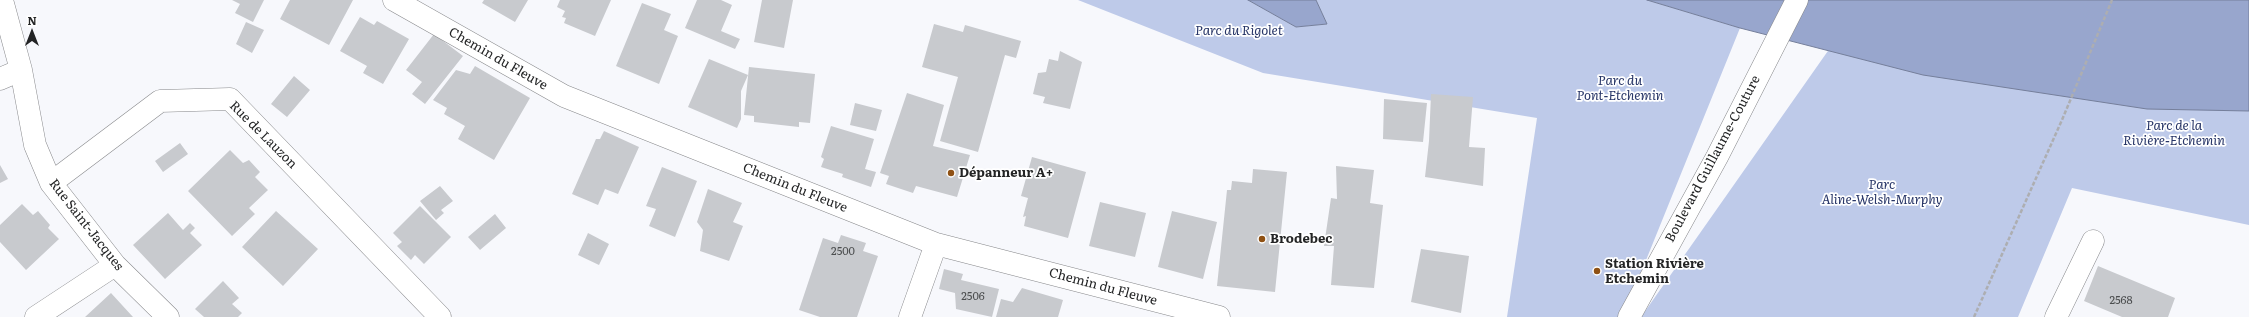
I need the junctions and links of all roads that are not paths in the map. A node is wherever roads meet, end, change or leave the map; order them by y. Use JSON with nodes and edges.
{"nodes":[{"id":1,"x":2,"y":0,"type":"edge"},
{"id":2,"x":394,"y":0,"type":"edge"},
{"id":3,"x":1797,"y":0,"type":"edge"},
{"id":4,"x":21,"y":70,"type":"junction"},
{"id":5,"x":0,"y":79,"type":"edge"},
{"id":6,"x":51,"y":184,"type":"junction"},
{"id":7,"x":2093,"y":241,"type":"dead end"},
{"id":8,"x":936,"y":244,"type":"junction"},
{"id":9,"x":115,"y":265,"type":"junction"},
{"id":10,"x":36,"y":317,"type":"edge"},
{"id":11,"x":168,"y":317,"type":"edge"},
{"id":12,"x":440,"y":317,"type":"edge"},
{"id":13,"x":910,"y":317,"type":"edge"},
{"id":14,"x":1219,"y":317,"type":"edge"},
{"id":15,"x":1629,"y":317,"type":"edge"},
{"id":16,"x":2056,"y":317,"type":"edge"}],
"edges":[{"from":1,"to":4,"type":"street","name":"Rue Saint-Jacques"},
{"from":2,"to":8,"type":"street","name":"Chemin du Fleuve"},
{"from":3,"to":15,"type":"street","name":"Boulevard Guillaume-Couture"},
{"from":4,"to":5,"type":"street"},
{"from":4,"to":6,"type":"street","name":"Rue Saint-Jacques"},
{"from":6,"to":9,"type":"street","name":"Rue Saint-Jacques"},
{"from":6,"to":12,"type":"street","name":"Rue de Lauzon"},
{"from":7,"to":16,"type":"street"},
{"from":8,"to":13,"type":"street"},
{"from":8,"to":14,"type":"street","name":"Chemin du Fleuve"},
{"from":9,"to":10,"type":"street"},
{"from":9,"to":11,"type":"street","name":"Rue Saint-Jacques"}]}
